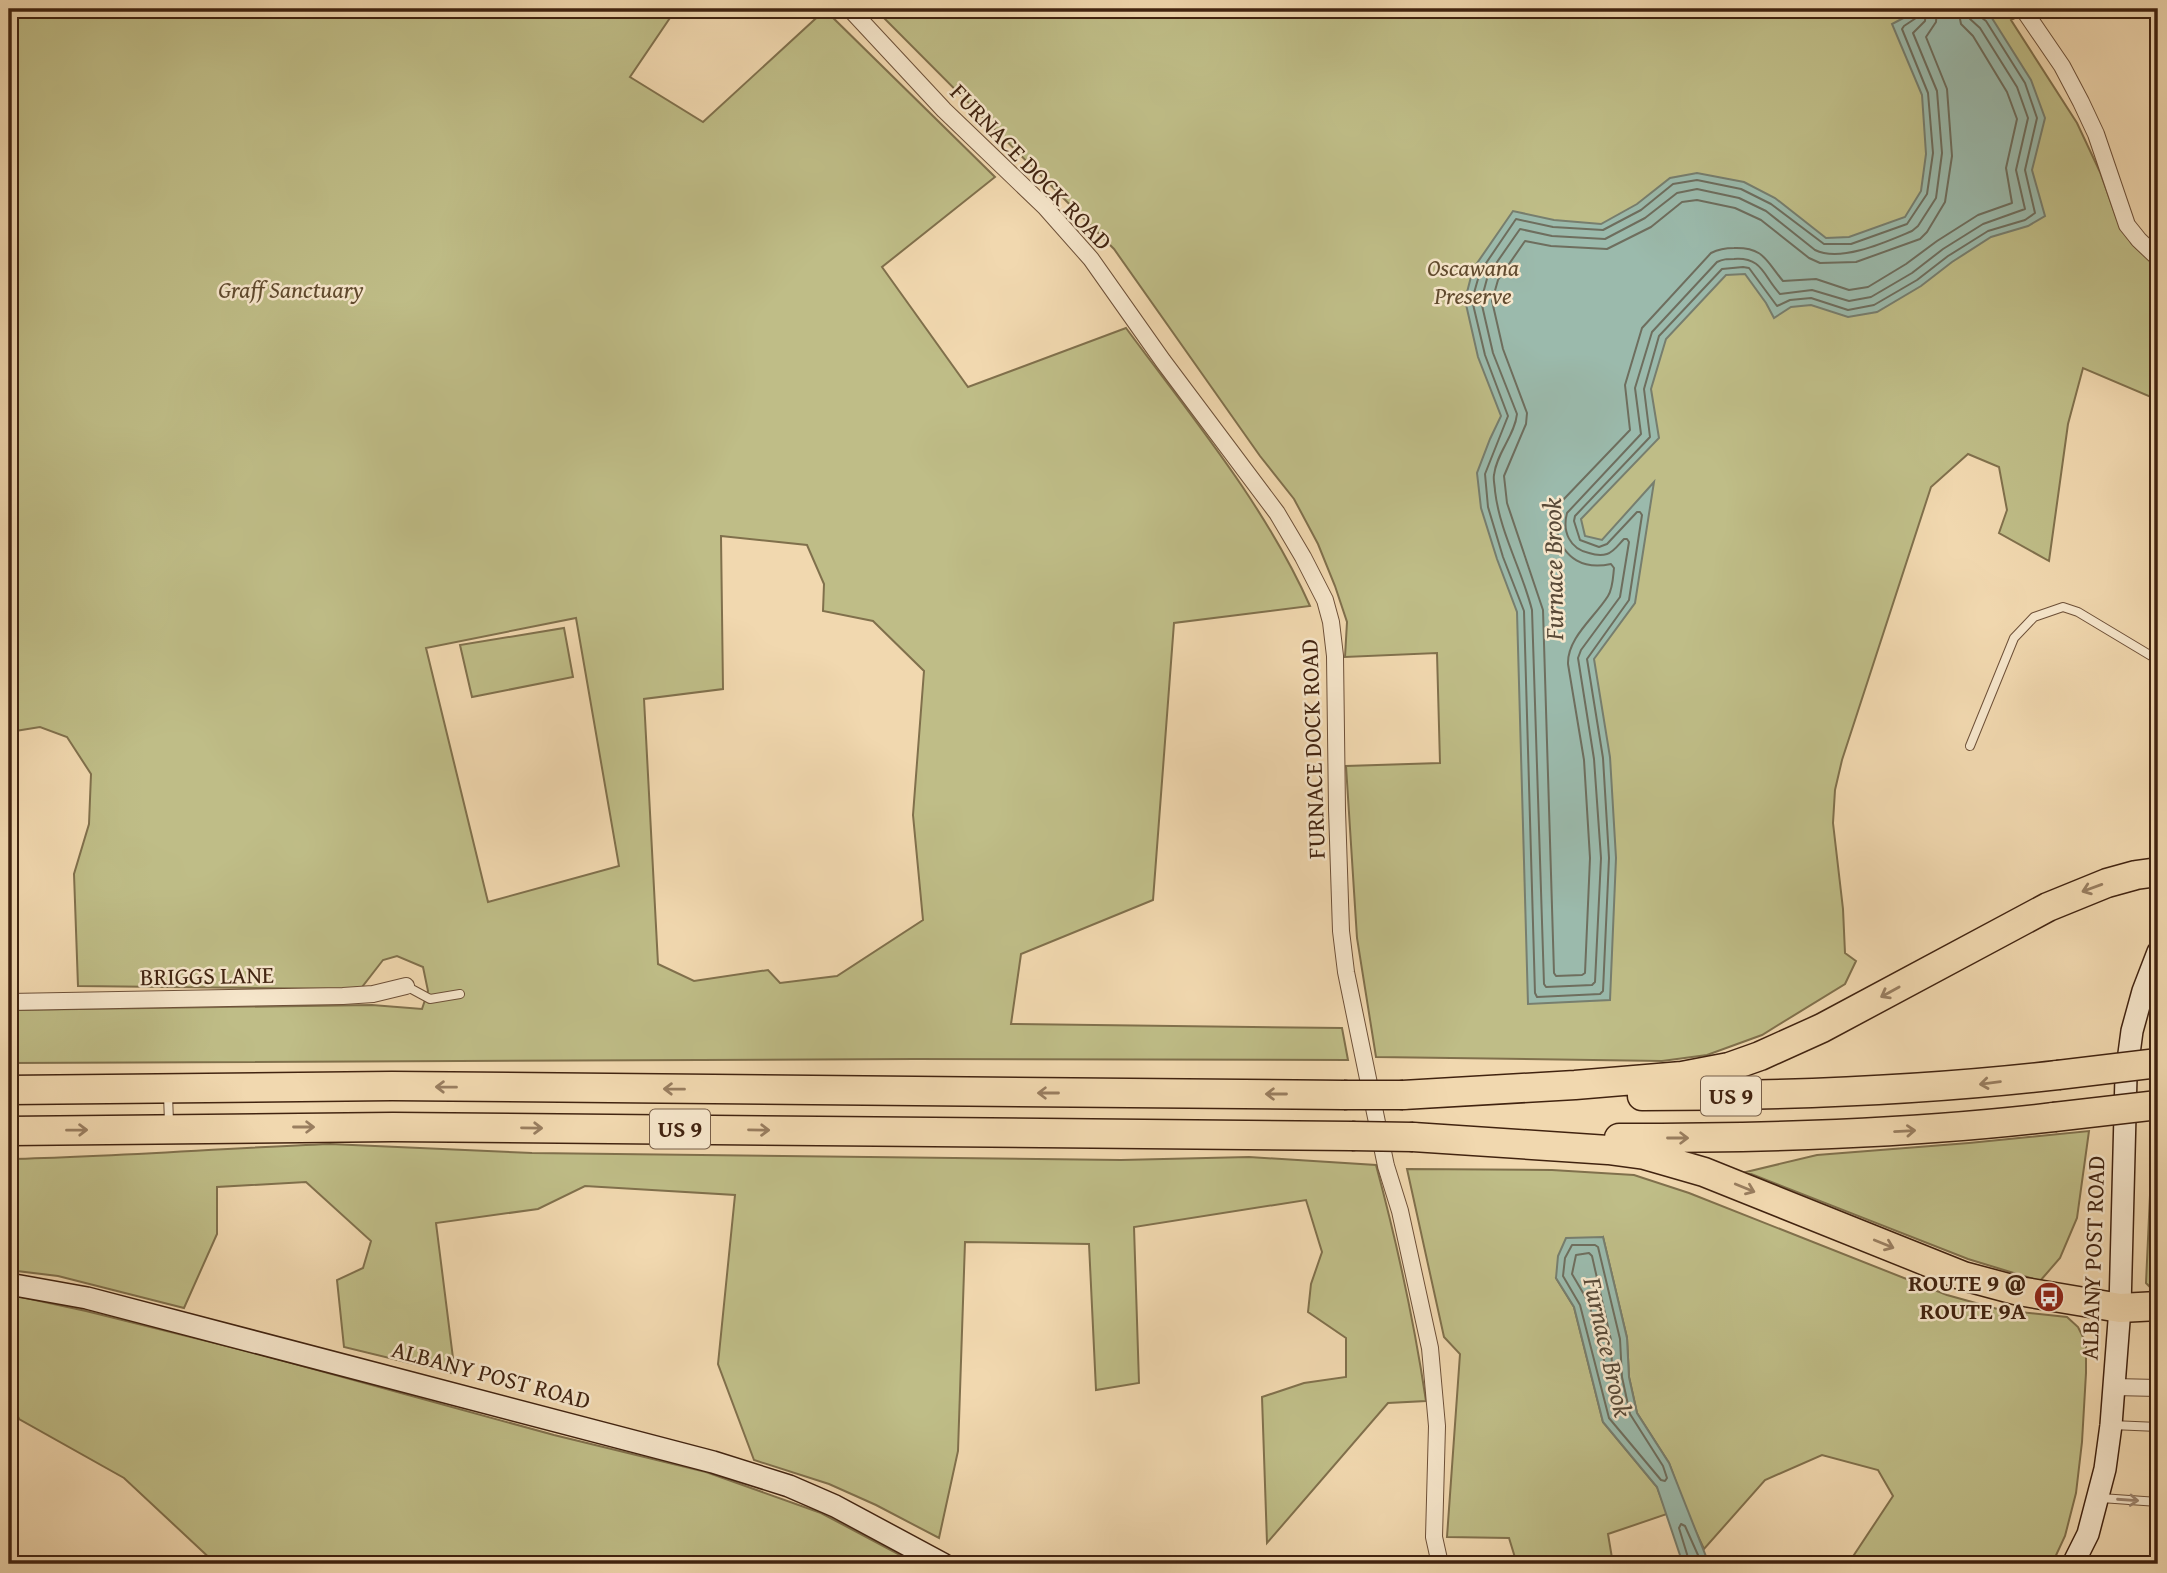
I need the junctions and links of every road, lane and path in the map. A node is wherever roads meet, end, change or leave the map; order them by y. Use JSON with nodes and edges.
{"nodes":[{"id":1,"x":850,"y":9,"type":"edge"},
{"id":2,"x":2023,"y":9,"type":"edge"},
{"id":3,"x":2158,"y":258,"type":"edge"},
{"id":4,"x":2158,"y":660,"type":"edge"},
{"id":5,"x":1970,"y":746,"type":"dead end"},
{"id":6,"x":2158,"y":872,"type":"edge"},
{"id":7,"x":2158,"y":951,"type":"edge"},
{"id":8,"x":406,"y":986,"type":"joint"},
{"id":9,"x":460,"y":994,"type":"dead end"},
{"id":10,"x":9,"y":1002,"type":"edge"},
{"id":11,"x":2158,"y":1063,"type":"edge"},
{"id":12,"x":168,"y":1087,"type":"junction"},
{"id":13,"x":9,"y":1090,"type":"edge"},
{"id":14,"x":1403,"y":1095,"type":"junction"},
{"id":15,"x":2158,"y":1105,"type":"edge"},
{"id":16,"x":169,"y":1129,"type":"junction"},
{"id":17,"x":9,"y":1131,"type":"edge"},
{"id":18,"x":1413,"y":1137,"type":"junction"},
{"id":19,"x":9,"y":1284,"type":"edge"},
{"id":20,"x":2158,"y":1306,"type":"edge"},
{"id":21,"x":2120,"y":1308,"type":"junction"},
{"id":22,"x":2114,"y":1387,"type":"junction"},
{"id":23,"x":2158,"y":1388,"type":"edge"},
{"id":24,"x":2111,"y":1425,"type":"junction"},
{"id":25,"x":2158,"y":1427,"type":"edge"},
{"id":26,"x":2098,"y":1497,"type":"junction"},
{"id":27,"x":2158,"y":1502,"type":"edge"},
{"id":28,"x":943,"y":1564,"type":"edge"},
{"id":29,"x":1440,"y":1564,"type":"edge"},
{"id":30,"x":2073,"y":1564,"type":"edge"}],
"edges":[{"from":1,"to":29,"type":"street","name":"FURNACE DOCK ROAD"},
{"from":2,"to":3,"type":"street"},
{"from":4,"to":5,"type":"lane"},
{"from":6,"to":14,"type":"highway","one_way":true},
{"from":7,"to":21,"type":"main road","name":"ALBANY POST ROAD"},
{"from":8,"to":9,"type":"lane"},
{"from":8,"to":10,"type":"street","name":"BRIGGS LANE"},
{"from":11,"to":14,"type":"highway","number":"US 9","one_way":true,"bridge":true},
{"from":12,"to":13,"type":"highway","number":"US 9"},
{"from":14,"to":12,"type":"highway","number":"US 9","one_way":true,"bridge":true},
{"from":12,"to":16,"type":"lane"},
{"from":18,"to":15,"type":"highway","number":"US 9","one_way":true,"bridge":true},
{"from":17,"to":16,"type":"highway","number":"US 9","one_way":true},
{"from":16,"to":18,"type":"highway","number":"US 9","one_way":true,"bridge":true},
{"from":18,"to":21,"type":"highway","one_way":true},
{"from":19,"to":28,"type":"main road","name":"ALBANY POST ROAD"},
{"from":20,"to":21,"type":"highway"},
{"from":21,"to":22,"type":"main road","name":"ALBANY POST ROAD"},
{"from":22,"to":23,"type":"street"},
{"from":22,"to":24,"type":"main road","name":"ALBANY POST ROAD"},
{"from":24,"to":25,"type":"lane"},
{"from":24,"to":26,"type":"main road","name":"ALBANY POST ROAD"},
{"from":26,"to":27,"type":"lane","one_way":true},
{"from":26,"to":30,"type":"main road","name":"ALBANY POST ROAD"}]}
